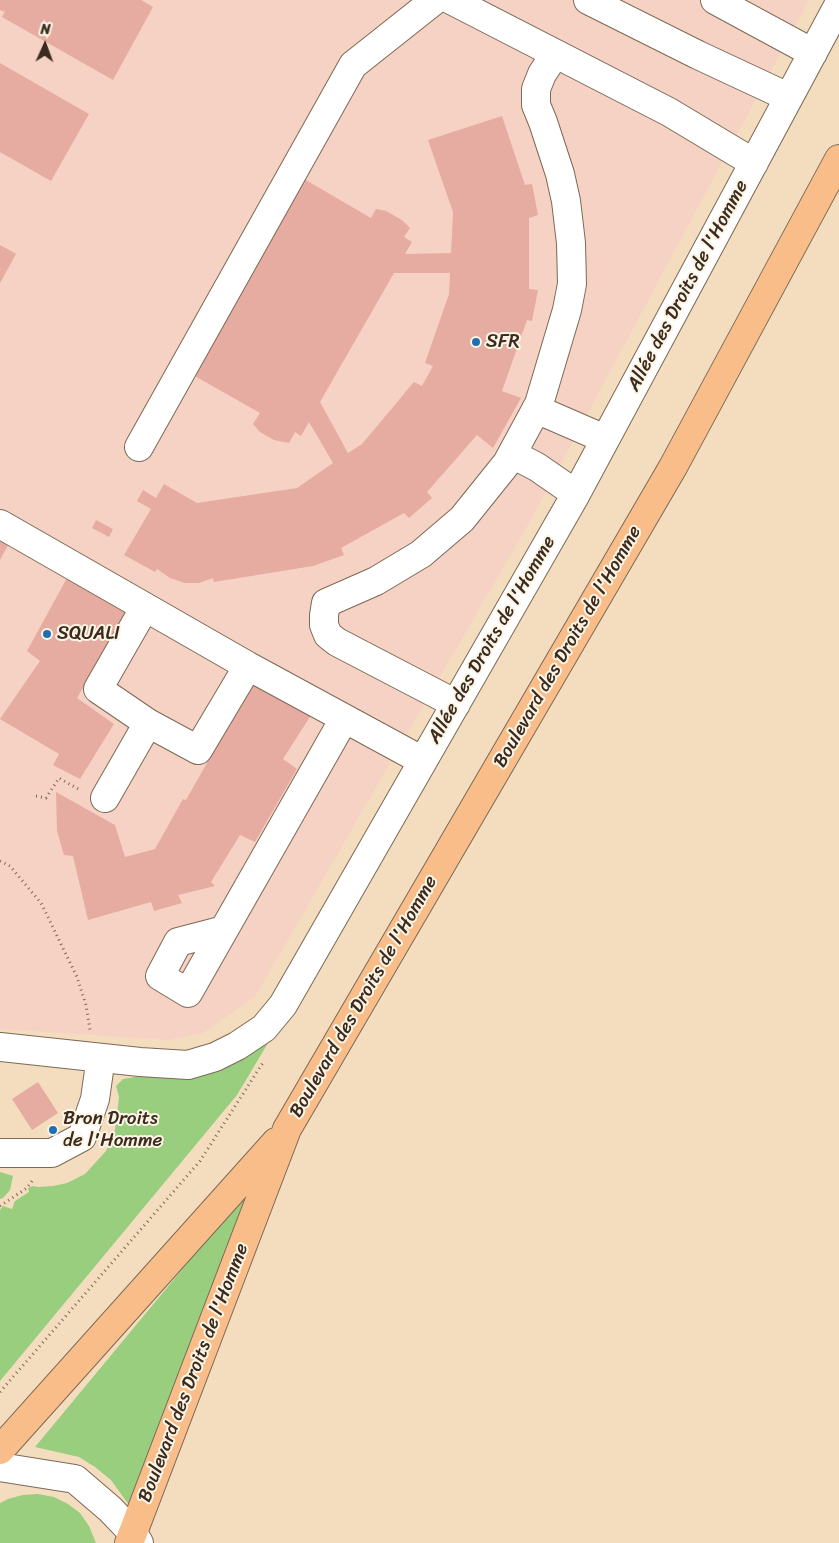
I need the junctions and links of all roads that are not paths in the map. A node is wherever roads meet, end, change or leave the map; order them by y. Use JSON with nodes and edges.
{"nodes":[{"id":1,"x":435,"y":0,"type":"edge"},
{"id":2,"x":451,"y":0,"type":"edge"},
{"id":3,"x":588,"y":0,"type":"edge"},
{"id":4,"x":715,"y":0,"type":"edge"},
{"id":5,"x":839,"y":4,"type":"edge"},
{"id":6,"x":812,"y":53,"type":"junction"},
{"id":7,"x":555,"y":54,"type":"junction"},
{"id":8,"x":788,"y":97,"type":"junction"},
{"id":9,"x":839,"y":159,"type":"edge"},
{"id":10,"x":754,"y":162,"type":"junction"},
{"id":11,"x":536,"y":409,"type":"junction"},
{"id":12,"x":606,"y":439,"type":"junction"},
{"id":13,"x":139,"y":446,"type":"dead end"},
{"id":14,"x":512,"y":454,"type":"junction"},
{"id":15,"x":576,"y":494,"type":"junction"},
{"id":16,"x":0,"y":524,"type":"edge"},
{"id":17,"x":145,"y":607,"type":"junction"},
{"id":18,"x":248,"y":666,"type":"junction"},
{"id":19,"x":456,"y":704,"type":"junction"},
{"id":20,"x":344,"y":718,"type":"junction"},
{"id":21,"x":148,"y":723,"type":"junction"},
{"id":22,"x":423,"y":762,"type":"junction"},
{"id":23,"x":105,"y":798,"type":"road end"},
{"id":24,"x":224,"y":930,"type":"dead end"},
{"id":25,"x":0,"y":1047,"type":"edge"},
{"id":26,"x":97,"y":1058,"type":"junction"},
{"id":27,"x":287,"y":1129,"type":"junction"},
{"id":28,"x":0,"y":1153,"type":"edge"},
{"id":29,"x":0,"y":1450,"type":"edge"},
{"id":30,"x":0,"y":1467,"type":"edge"},
{"id":31,"x":134,"y":1540,"type":"edge"}],
"edges":[{"from":1,"to":13,"type":"street"},
{"from":2,"to":7,"type":"street"},
{"from":3,"to":8,"type":"street"},
{"from":4,"to":6,"type":"street"},
{"from":5,"to":6,"type":"street","name":"Allée des Droits de l'Homme"},
{"from":6,"to":8,"type":"street","name":"Allée des Droits de l'Homme"},
{"from":7,"to":10,"type":"street"},
{"from":7,"to":11,"type":"street"},
{"from":8,"to":10,"type":"street","name":"Allée des Droits de l'Homme"},
{"from":9,"to":27,"type":"main road","name":"Boulevard des Droits de l'Homme"},
{"from":10,"to":12,"type":"street","name":"Allée des Droits de l'Homme"},
{"from":11,"to":12,"type":"street"},
{"from":11,"to":14,"type":"street"},
{"from":12,"to":15,"type":"street","name":"Allée des Droits de l'Homme"},
{"from":14,"to":15,"type":"street"},
{"from":14,"to":19,"type":"street"},
{"from":15,"to":19,"type":"street","name":"Allée des Droits de l'Homme"},
{"from":16,"to":17,"type":"street"},
{"from":17,"to":18,"type":"street"},
{"from":17,"to":21,"type":"street"},
{"from":18,"to":20,"type":"street"},
{"from":18,"to":21,"type":"street"},
{"from":19,"to":22,"type":"street","name":"Allée des Droits de l'Homme"},
{"from":20,"to":22,"type":"street"},
{"from":20,"to":24,"type":"street"},
{"from":21,"to":23,"type":"street"},
{"from":22,"to":26,"type":"street","name":"Allée des Droits de l'Homme"},
{"from":25,"to":26,"type":"street","name":"Allée des Droits de l'Homme"},
{"from":26,"to":28,"type":"street"},
{"from":27,"to":29,"type":"main road","name":"Boulevard des Droits de l'Homme"},
{"from":27,"to":31,"type":"main road","name":"Boulevard des Droits de l'Homme"},
{"from":30,"to":31,"type":"street"}]}
